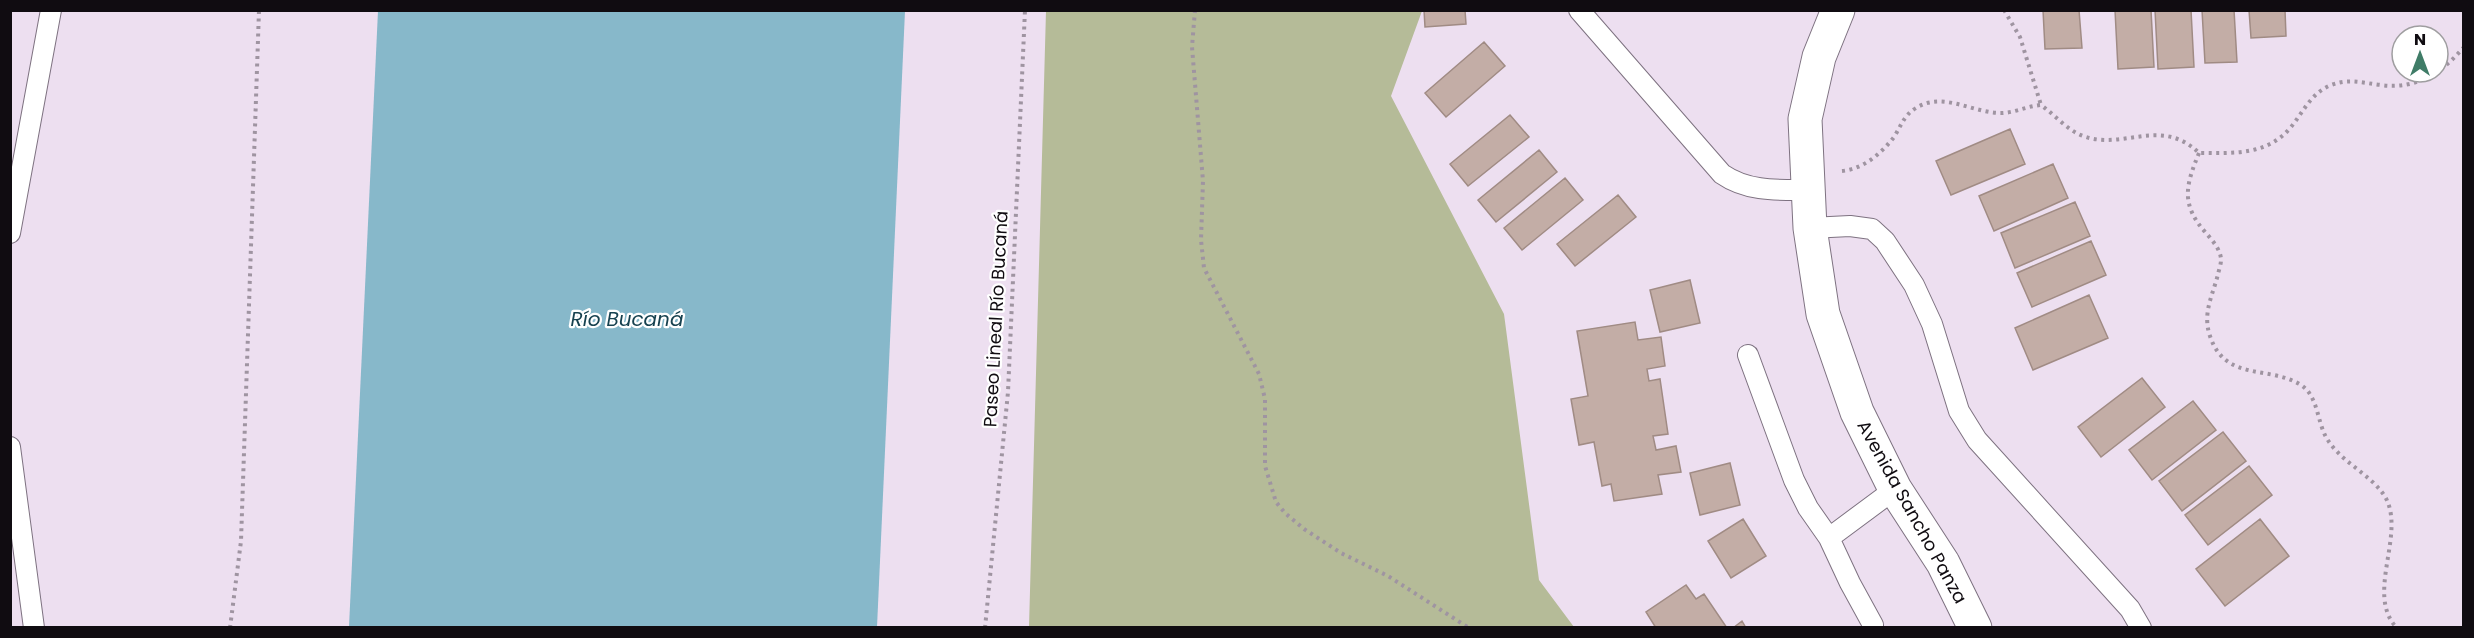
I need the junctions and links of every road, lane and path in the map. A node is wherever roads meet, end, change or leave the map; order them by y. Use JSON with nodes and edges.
{"nodes":[{"id":1,"x":51,"y":10,"type":"edge"},
{"id":2,"x":259,"y":10,"type":"edge"},
{"id":3,"x":1025,"y":10,"type":"edge"},
{"id":4,"x":1195,"y":10,"type":"edge"},
{"id":5,"x":1579,"y":10,"type":"edge"},
{"id":6,"x":1838,"y":10,"type":"edge"},
{"id":7,"x":2004,"y":10,"type":"edge"},
{"id":8,"x":2463,"y":48,"type":"edge"},
{"id":9,"x":2041,"y":105,"type":"junction"},
{"id":10,"x":2199,"y":153,"type":"junction"},
{"id":11,"x":1809,"y":190,"type":"junction"},
{"id":12,"x":1810,"y":228,"type":"junction"},
{"id":13,"x":10,"y":233,"type":"edge"},
{"id":14,"x":1748,"y":355,"type":"dead end"},
{"id":15,"x":10,"y":447,"type":"edge"},
{"id":16,"x":1895,"y":489,"type":"junction"},
{"id":17,"x":1829,"y":538,"type":"junction"},
{"id":18,"x":1873,"y":625,"type":"dead end"},
{"id":19,"x":34,"y":627,"type":"edge"},
{"id":20,"x":230,"y":627,"type":"edge"},
{"id":21,"x":985,"y":627,"type":"edge"},
{"id":22,"x":1469,"y":627,"type":"edge"},
{"id":23,"x":1975,"y":627,"type":"edge"},
{"id":24,"x":2141,"y":627,"type":"edge"},
{"id":25,"x":2397,"y":627,"type":"edge"}],
"edges":[{"from":1,"to":13,"type":"lane"},
{"from":2,"to":20,"type":"path"},
{"from":3,"to":21,"type":"path","name":"Paseo Lineal Río Bucaná"},
{"from":4,"to":22,"type":"path"},
{"from":5,"to":11,"type":"lane"},
{"from":6,"to":11,"type":"street","name":"Avenida Sancho Panza"},
{"from":7,"to":9,"type":"path"},
{"from":8,"to":10,"type":"path"},
{"from":9,"to":10,"type":"path"},
{"from":9,"to":11,"type":"path"},
{"from":10,"to":25,"type":"path"},
{"from":11,"to":12,"type":"street","name":"Avenida Sancho Panza"},
{"from":12,"to":16,"type":"street","name":"Avenida Sancho Panza"},
{"from":12,"to":24,"type":"lane"},
{"from":14,"to":17,"type":"lane"},
{"from":15,"to":19,"type":"lane"},
{"from":16,"to":17,"type":"lane"},
{"from":16,"to":23,"type":"street","name":"Avenida Sancho Panza"},
{"from":17,"to":18,"type":"lane"}]}
